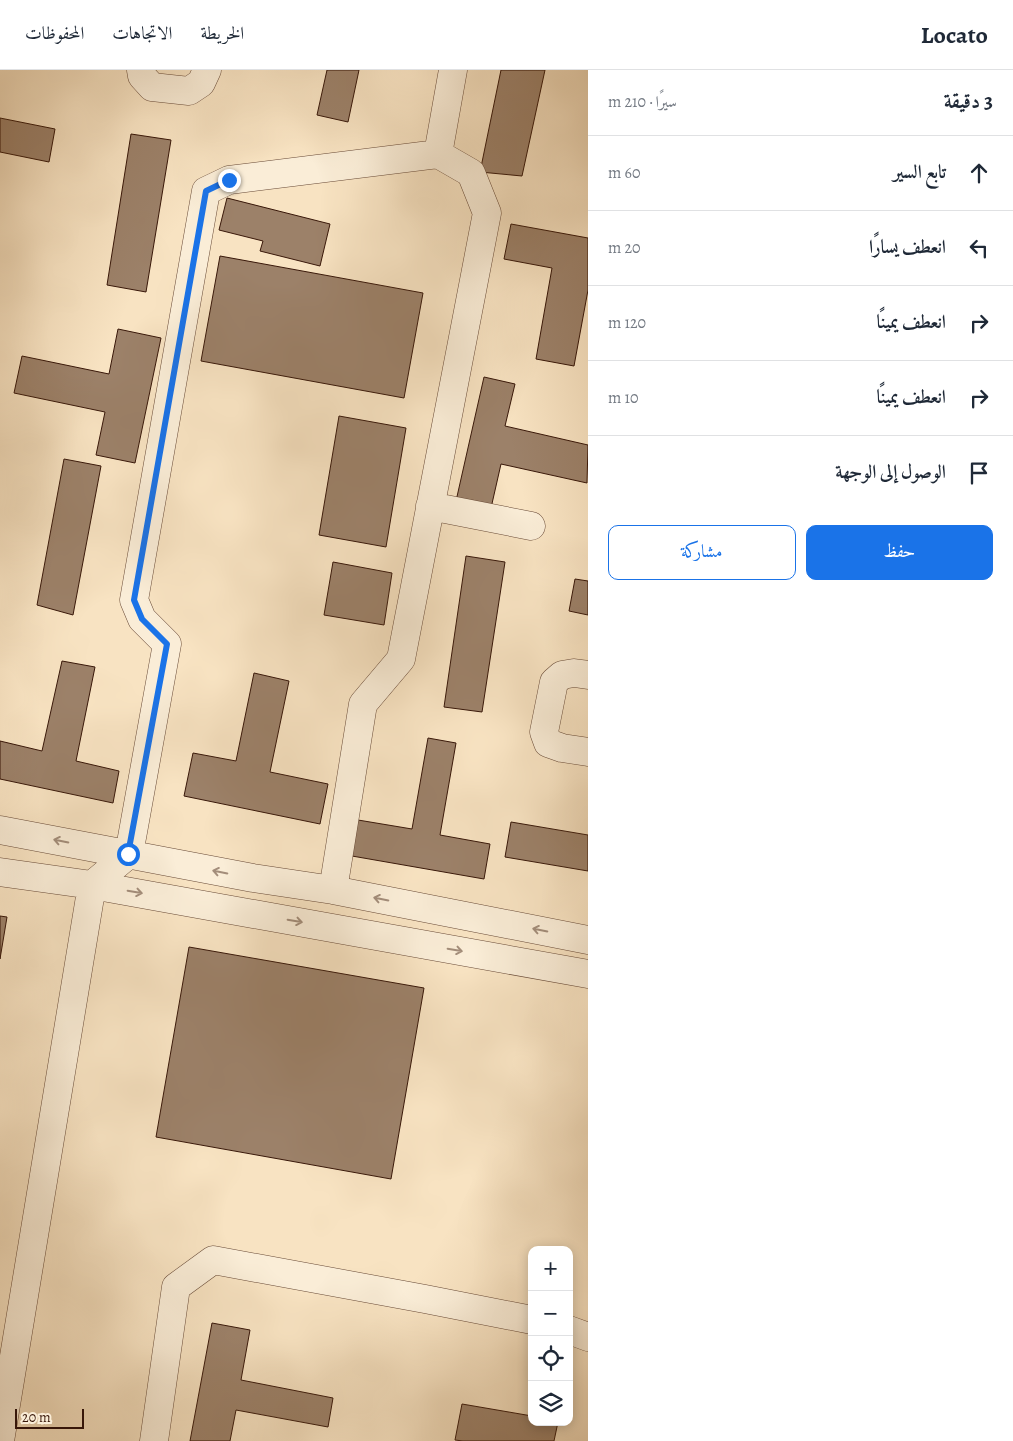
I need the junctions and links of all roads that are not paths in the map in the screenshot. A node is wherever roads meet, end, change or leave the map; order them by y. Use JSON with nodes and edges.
{"nodes":[{"id":1,"x":141,"y":70,"type":"edge"},
{"id":2,"x":207,"y":70,"type":"edge"},
{"id":3,"x":453,"y":70,"type":"edge"},
{"id":4,"x":438,"y":154,"type":"junction"},
{"id":5,"x":430,"y":506,"type":"junction"},
{"id":6,"x":531,"y":526,"type":"dead end"},
{"id":7,"x":588,"y":675,"type":"edge"},
{"id":8,"x":588,"y":752,"type":"edge"},
{"id":9,"x":0,"y":830,"type":"edge"},
{"id":10,"x":128,"y":854,"type":"junction"},
{"id":11,"x":0,"y":872,"type":"edge"},
{"id":12,"x":92,"y":885,"type":"junction"},
{"id":13,"x":333,"y":890,"type":"junction"},
{"id":14,"x":588,"y":940,"type":"edge"},
{"id":15,"x":588,"y":974,"type":"edge"},
{"id":16,"x":528,"y":1319,"type":"edge"},
{"id":17,"x":573,"y":1331,"type":"edge"},
{"id":18,"x":588,"y":1337,"type":"edge"},
{"id":19,"x":0,"y":1441,"type":"edge"},
{"id":20,"x":154,"y":1441,"type":"edge"}],
"edges":[{"from":1,"to":2,"type":"street"},
{"from":3,"to":4,"type":"street"},
{"from":4,"to":5,"type":"street"},
{"from":4,"to":10,"type":"street"},
{"from":5,"to":6,"type":"street"},
{"from":5,"to":13,"type":"street"},
{"from":7,"to":8,"type":"street"},
{"from":10,"to":9,"type":"street","one_way":true},
{"from":10,"to":12,"type":"street"},
{"from":13,"to":10,"type":"street","one_way":true},
{"from":11,"to":12,"type":"street"},
{"from":12,"to":15,"type":"street","one_way":true},
{"from":12,"to":19,"type":"street"},
{"from":14,"to":13,"type":"street","one_way":true},
{"from":16,"to":20,"type":"street"},
{"from":17,"to":18,"type":"street"}]}
